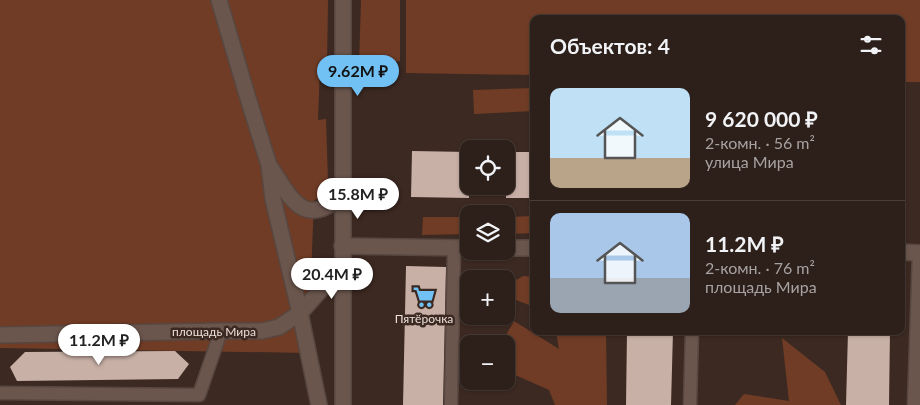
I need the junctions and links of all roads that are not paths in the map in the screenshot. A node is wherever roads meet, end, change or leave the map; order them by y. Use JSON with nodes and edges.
{"nodes":[{"id":1,"x":220,"y":0,"type":"edge"},
{"id":2,"x":343,"y":0,"type":"edge"},
{"id":3,"x":269,"y":165,"type":"junction"},
{"id":4,"x":344,"y":193,"type":"junction"},
{"id":5,"x":342,"y":246,"type":"junction"},
{"id":6,"x":460,"y":248,"type":"edge"},
{"id":7,"x":515,"y":248,"type":"edge"},
{"id":8,"x":530,"y":248,"type":"edge"},
{"id":9,"x":905,"y":252,"type":"edge"},
{"id":10,"x":920,"y":253,"type":"edge"},
{"id":11,"x":460,"y":260,"type":"edge"},
{"id":12,"x":342,"y":266,"type":"junction"},
{"id":13,"x":300,"y":313,"type":"junction"},
{"id":14,"x":221,"y":330,"type":"junction"},
{"id":15,"x":0,"y":335,"type":"edge"},
{"id":16,"x":692,"y":335,"type":"edge"},
{"id":17,"x":4,"y":397,"type":"edge"},
{"id":18,"x":319,"y":405,"type":"edge"},
{"id":19,"x":343,"y":405,"type":"edge"},
{"id":20,"x":451,"y":405,"type":"edge"},
{"id":21,"x":690,"y":405,"type":"edge"},
{"id":22,"x":914,"y":405,"type":"edge"}],
"edges":[{"from":1,"to":3,"type":"street"},
{"from":2,"to":4,"type":"street"},
{"from":3,"to":4,"type":"street"},
{"from":3,"to":13,"type":"street"},
{"from":4,"to":5,"type":"street"},
{"from":5,"to":6,"type":"street"},
{"from":5,"to":12,"type":"street"},
{"from":7,"to":8,"type":"street"},
{"from":9,"to":10,"type":"street"},
{"from":10,"to":22,"type":"lane"},
{"from":11,"to":20,"type":"lane"},
{"from":12,"to":13,"type":"street","name":"площадь Мира"},
{"from":12,"to":19,"type":"street"},
{"from":13,"to":14,"type":"street","name":"площадь Мира"},
{"from":13,"to":18,"type":"street"},
{"from":14,"to":15,"type":"street","name":"площадь Мира"},
{"from":14,"to":17,"type":"lane"},
{"from":16,"to":21,"type":"lane"}]}
